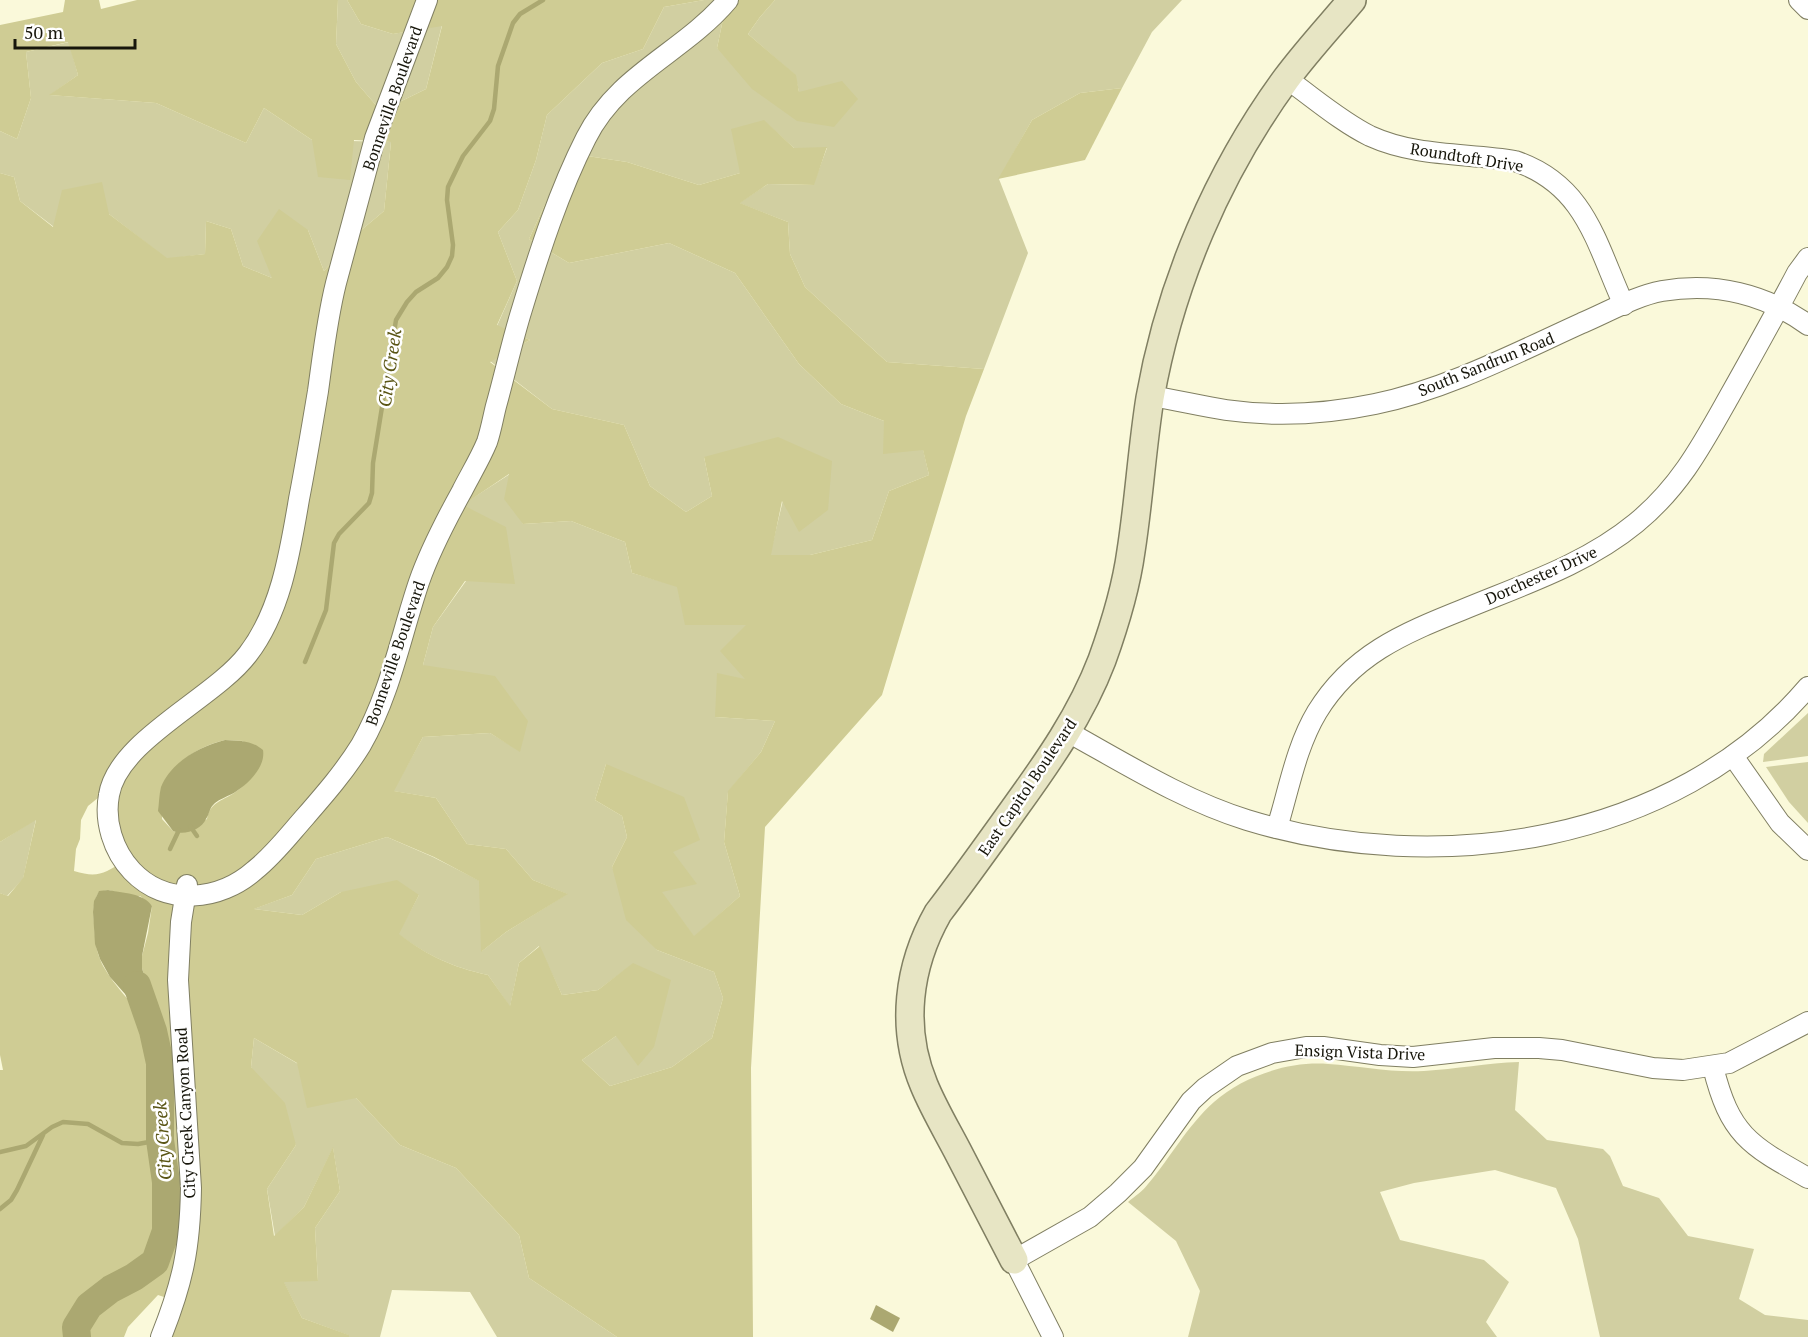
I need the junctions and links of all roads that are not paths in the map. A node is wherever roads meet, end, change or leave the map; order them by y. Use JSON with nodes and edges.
{"nodes":[{"id":1,"x":427,"y":0,"type":"edge"},
{"id":2,"x":728,"y":0,"type":"edge"},
{"id":3,"x":1352,"y":0,"type":"edge"},
{"id":4,"x":1799,"y":0,"type":"edge"},
{"id":5,"x":1808,"y":9,"type":"edge"},
{"id":6,"x":1287,"y":79,"type":"junction"},
{"id":7,"x":1808,"y":258,"type":"edge"},
{"id":8,"x":1624,"y":305,"type":"junction"},
{"id":9,"x":1780,"y":307,"type":"junction"},
{"id":10,"x":1808,"y":325,"type":"edge"},
{"id":11,"x":1150,"y":396,"type":"junction"},
{"id":12,"x":1808,"y":687,"type":"edge"},
{"id":13,"x":1068,"y":732,"type":"junction"},
{"id":14,"x":1733,"y":756,"type":"junction"},
{"id":15,"x":1277,"y":828,"type":"junction"},
{"id":16,"x":1808,"y":850,"type":"edge"},
{"id":17,"x":187,"y":891,"type":"junction"},
{"id":18,"x":1808,"y":1022,"type":"edge"},
{"id":19,"x":1713,"y":1066,"type":"junction"},
{"id":20,"x":1808,"y":1178,"type":"edge"},
{"id":21,"x":1014,"y":1260,"type":"junction"},
{"id":22,"x":161,"y":1337,"type":"edge"},
{"id":23,"x":1053,"y":1337,"type":"edge"}],
"edges":[{"from":1,"to":17,"type":"street","name":"Bonneville Boulevard"},
{"from":2,"to":17,"type":"street","name":"Bonneville Boulevard"},
{"from":3,"to":6,"type":"street","name":"East Capitol Boulevard"},
{"from":4,"to":5,"type":"street"},
{"from":6,"to":8,"type":"street","name":"Roundtoft Drive"},
{"from":6,"to":11,"type":"street","name":"East Capitol Boulevard"},
{"from":7,"to":9,"type":"street","name":"Dorchester Drive"},
{"from":8,"to":9,"type":"street","name":"South Sandrun Road"},
{"from":8,"to":11,"type":"street","name":"South Sandrun Road"},
{"from":9,"to":10,"type":"street","name":"South Sandrun Road"},
{"from":9,"to":15,"type":"street","name":"Dorchester Drive"},
{"from":11,"to":13,"type":"street","name":"East Capitol Boulevard"},
{"from":12,"to":14,"type":"street"},
{"from":13,"to":15,"type":"street"},
{"from":13,"to":21,"type":"street","name":"East Capitol Boulevard"},
{"from":14,"to":15,"type":"street"},
{"from":14,"to":16,"type":"street"},
{"from":17,"to":22,"type":"street","name":"City Creek Canyon Road"},
{"from":18,"to":19,"type":"street","name":"Ensign Vista Drive"},
{"from":19,"to":20,"type":"street"},
{"from":19,"to":21,"type":"street","name":"Ensign Vista Drive"},
{"from":21,"to":23,"type":"street","name":"East Capitol Boulevard"}]}
